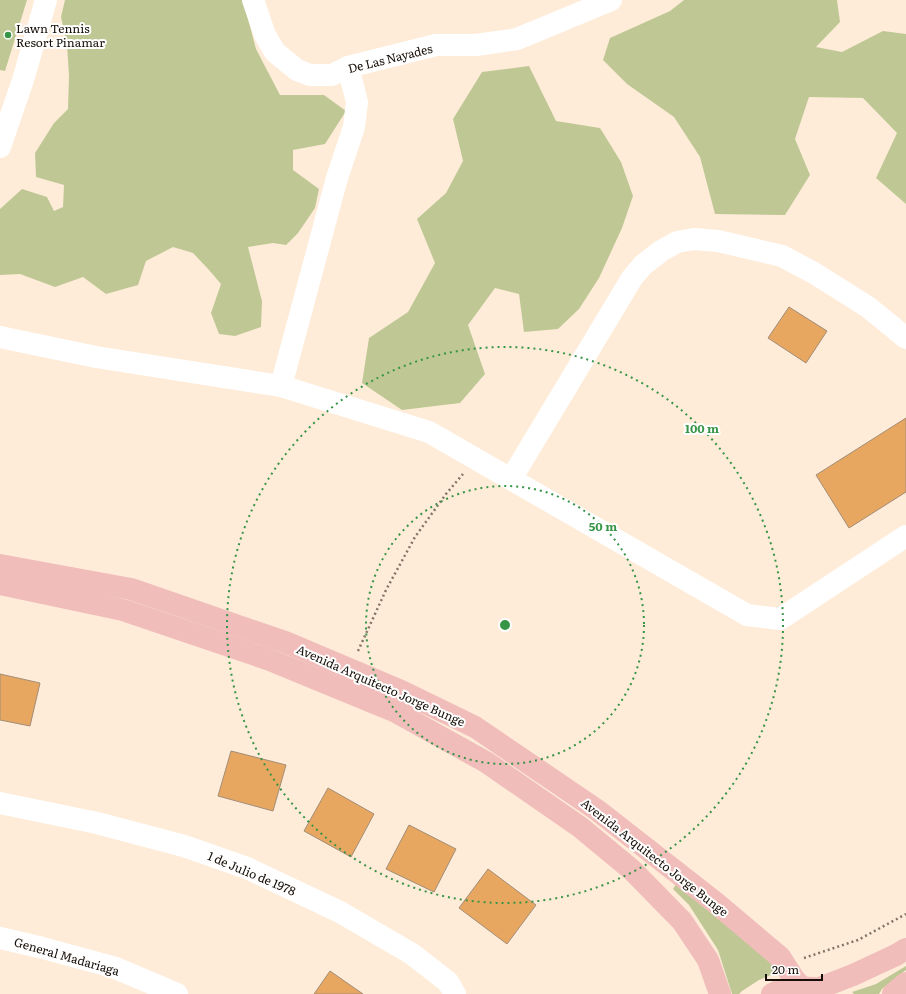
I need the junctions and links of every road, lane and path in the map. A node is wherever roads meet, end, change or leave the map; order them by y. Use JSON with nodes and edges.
{"nodes":[{"id":1,"x":46,"y":0,"type":"edge"},
{"id":2,"x":253,"y":0,"type":"edge"},
{"id":3,"x":611,"y":0,"type":"edge"},
{"id":4,"x":348,"y":68,"type":"junction"},
{"id":5,"x":0,"y":147,"type":"edge"},
{"id":6,"x":0,"y":336,"type":"edge"},
{"id":7,"x":906,"y":338,"type":"edge"},
{"id":8,"x":281,"y":386,"type":"junction"},
{"id":9,"x":475,"y":458,"type":"junction"},
{"id":10,"x":511,"y":479,"type":"junction"},
{"id":11,"x":906,"y":536,"type":"edge"},
{"id":12,"x":0,"y":565,"type":"edge"},
{"id":13,"x":0,"y":584,"type":"edge"},
{"id":14,"x":350,"y":670,"type":"junction"},
{"id":15,"x":0,"y":803,"type":"edge"},
{"id":16,"x":906,"y":914,"type":"edge"},
{"id":17,"x":0,"y":938,"type":"edge"},
{"id":18,"x":906,"y":948,"type":"edge"},
{"id":19,"x":785,"y":964,"type":"junction"},
{"id":20,"x":906,"y":982,"type":"edge"},
{"id":21,"x":816,"y":990,"type":"edge"},
{"id":22,"x":177,"y":994,"type":"edge"},
{"id":23,"x":455,"y":994,"type":"edge"},
{"id":24,"x":720,"y":994,"type":"edge"},
{"id":25,"x":772,"y":994,"type":"edge"},
{"id":26,"x":893,"y":994,"type":"edge"}],
"edges":[{"from":1,"to":5,"type":"street"},
{"from":2,"to":4,"type":"street","name":"De Las Nayades"},
{"from":3,"to":4,"type":"street","name":"De Las Nayades"},
{"from":4,"to":8,"type":"street"},
{"from":6,"to":8,"type":"street"},
{"from":7,"to":10,"type":"street"},
{"from":8,"to":9,"type":"street"},
{"from":9,"to":10,"type":"street"},
{"from":9,"to":14,"type":"path"},
{"from":10,"to":11,"type":"street"},
{"from":12,"to":14,"type":"main road","name":"Avenida Arquitecto Jorge Bunge"},
{"from":13,"to":24,"type":"main road","name":"Avenida Arquitecto Jorge Bunge"},
{"from":14,"to":19,"type":"main road","name":"Avenida Arquitecto Jorge Bunge"},
{"from":15,"to":23,"type":"street","name":"1 de Julio de 1978"},
{"from":16,"to":19,"type":"path"},
{"from":17,"to":22,"type":"street","name":"General Madariaga"},
{"from":18,"to":21,"type":"main road"},
{"from":19,"to":21,"type":"main road","name":"Avenida Arquitecto Jorge Bunge"},
{"from":20,"to":26,"type":"main road"},
{"from":21,"to":25,"type":"main road"}]}
